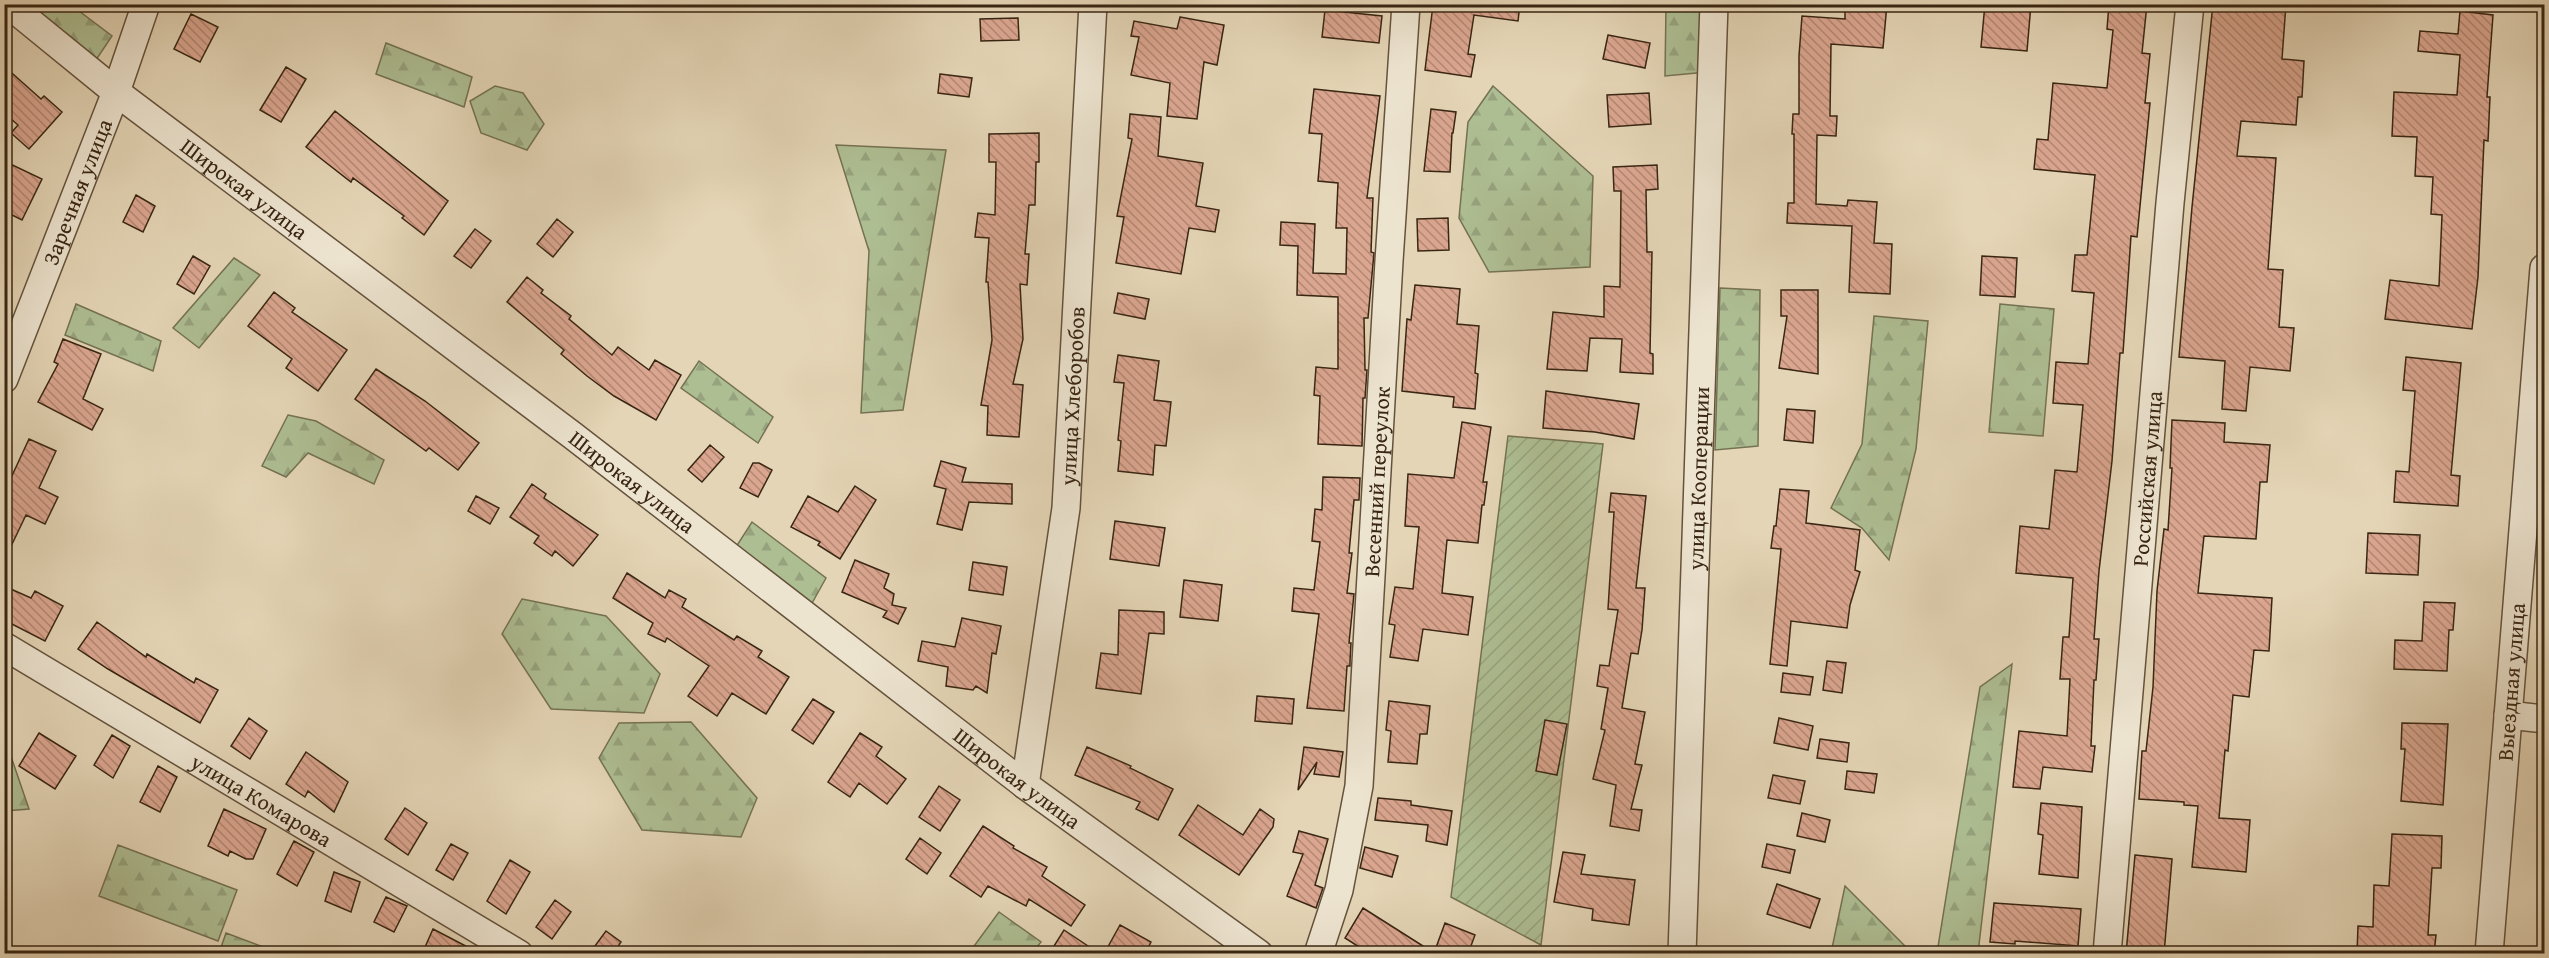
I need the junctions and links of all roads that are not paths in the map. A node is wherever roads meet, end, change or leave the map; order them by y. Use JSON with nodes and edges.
{"nodes":[{"id":1,"x":8,"y":4,"type":"edge"},
{"id":2,"x":146,"y":4,"type":"edge"},
{"id":3,"x":1093,"y":4,"type":"edge"},
{"id":4,"x":1406,"y":4,"type":"edge"},
{"id":5,"x":1714,"y":4,"type":"edge"},
{"id":6,"x":2190,"y":4,"type":"edge"},
{"id":7,"x":116,"y":92,"type":"junction"},
{"id":8,"x":2544,"y":268,"type":"edge"},
{"id":9,"x":4,"y":379,"type":"edge"},
{"id":10,"x":4,"y":646,"type":"edge"},
{"id":11,"x":2508,"y":714,"type":"junction"},
{"id":12,"x":2544,"y":719,"type":"edge"},
{"id":13,"x":1025,"y":785,"type":"junction"},
{"id":14,"x":519,"y":954,"type":"edge"},
{"id":15,"x":1259,"y":954,"type":"edge"},
{"id":16,"x":1318,"y":954,"type":"edge"},
{"id":17,"x":1682,"y":954,"type":"edge"},
{"id":18,"x":2107,"y":954,"type":"edge"},
{"id":19,"x":2488,"y":954,"type":"edge"}],
"edges":[{"from":1,"to":7,"type":"street","name":"Широкая улица"},
{"from":2,"to":7,"type":"street","name":"Заречная улица"},
{"from":3,"to":13,"type":"street","name":"улица Хлеборобов"},
{"from":4,"to":16,"type":"street","name":"Весенний переулок"},
{"from":5,"to":17,"type":"street","name":"улица Кооперации"},
{"from":6,"to":18,"type":"street","name":"Российская улица"},
{"from":7,"to":9,"type":"street","name":"Заречная улица"},
{"from":7,"to":13,"type":"street","name":"Широкая улица"},
{"from":8,"to":11,"type":"street","name":"Выездная улица"},
{"from":10,"to":14,"type":"street","name":"улица Комарова"},
{"from":11,"to":12,"type":"street"},
{"from":11,"to":19,"type":"street","name":"Выездная улица"},
{"from":13,"to":15,"type":"street","name":"Широкая улица"}]}
